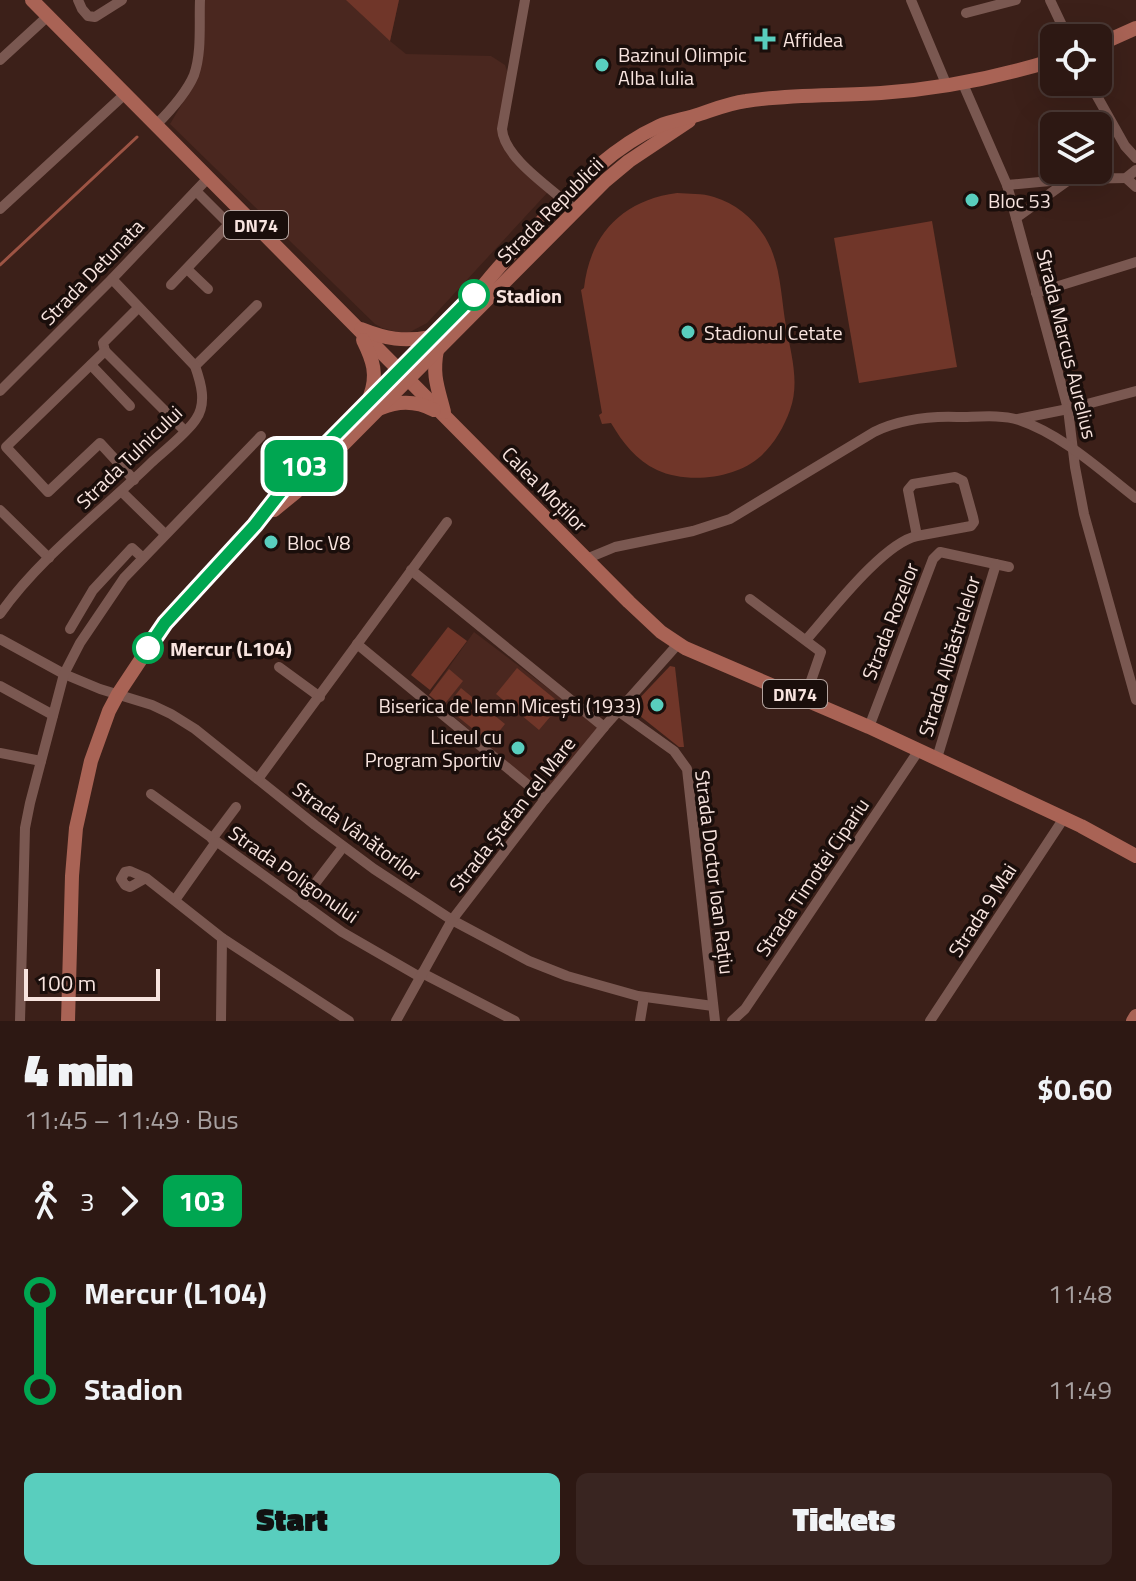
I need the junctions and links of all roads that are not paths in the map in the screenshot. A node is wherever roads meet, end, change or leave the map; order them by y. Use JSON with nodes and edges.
{"nodes":[{"id":1,"x":32,"y":0,"type":"edge"},
{"id":2,"x":78,"y":0,"type":"edge"},
{"id":3,"x":122,"y":0,"type":"edge"},
{"id":4,"x":200,"y":0,"type":"edge"},
{"id":5,"x":525,"y":0,"type":"edge"},
{"id":6,"x":911,"y":0,"type":"edge"},
{"id":7,"x":1016,"y":0,"type":"edge"},
{"id":8,"x":1050,"y":0,"type":"edge"},
{"id":9,"x":966,"y":13,"type":"dead end"},
{"id":10,"x":48,"y":16,"type":"junction"},
{"id":11,"x":1061,"y":24,"type":"edge"},
{"id":12,"x":1136,"y":28,"type":"edge"},
{"id":13,"x":1112,"y":39,"type":"edge"},
{"id":14,"x":0,"y":60,"type":"edge"},
{"id":15,"x":1040,"y":64,"type":"edge"},
{"id":16,"x":963,"y":84,"type":"junction"},
{"id":17,"x":947,"y":86,"type":"junction"},
{"id":18,"x":125,"y":94,"type":"junction"},
{"id":19,"x":1097,"y":96,"type":"edge"},
{"id":20,"x":696,"y":116,"type":"junction"},
{"id":21,"x":156,"y":125,"type":"junction"},
{"id":22,"x":1136,"y":158,"type":"edge"},
{"id":23,"x":1136,"y":170,"type":"edge"},
{"id":24,"x":209,"y":177,"type":"junction"},
{"id":25,"x":1112,"y":178,"type":"edge"},
{"id":26,"x":1126,"y":178,"type":"junction"},
{"id":27,"x":1040,"y":182,"type":"edge"},
{"id":28,"x":1064,"y":184,"type":"edge"},
{"id":29,"x":1007,"y":185,"type":"junction"},
{"id":30,"x":1136,"y":187,"type":"edge"},
{"id":31,"x":196,"y":191,"type":"junction"},
{"id":32,"x":563,"y":199,"type":"junction"},
{"id":33,"x":0,"y":209,"type":"edge"},
{"id":34,"x":575,"y":210,"type":"junction"},
{"id":35,"x":1016,"y":218,"type":"junction"},
{"id":36,"x":1136,"y":262,"type":"edge"},
{"id":37,"x":187,"y":269,"type":"junction"},
{"id":38,"x":112,"y":279,"type":"junction"},
{"id":39,"x":171,"y":285,"type":"dead end"},
{"id":40,"x":208,"y":289,"type":"dead end"},
{"id":41,"x":1036,"y":293,"type":"junction"},
{"id":42,"x":257,"y":305,"type":"dead end"},
{"id":43,"x":138,"y":308,"type":"junction"},
{"id":44,"x":355,"y":326,"type":"junction"},
{"id":45,"x":434,"y":343,"type":"junction"},
{"id":46,"x":105,"y":351,"type":"junction"},
{"id":47,"x":91,"y":365,"type":"junction"},
{"id":48,"x":195,"y":366,"type":"junction"},
{"id":49,"x":403,"y":375,"type":"junction"},
{"id":50,"x":0,"y":391,"type":"edge"},
{"id":51,"x":1136,"y":391,"type":"edge"},
{"id":52,"x":372,"y":405,"type":"junction"},
{"id":53,"x":130,"y":406,"type":"dead end"},
{"id":54,"x":1068,"y":409,"type":"junction"},
{"id":55,"x":445,"y":416,"type":"junction"},
{"id":56,"x":1016,"y":419,"type":"junction"},
{"id":57,"x":185,"y":431,"type":"junction"},
{"id":58,"x":261,"y":436,"type":"dead end"},
{"id":59,"x":1073,"y":449,"type":"junction"},
{"id":60,"x":134,"y":480,"type":"junction"},
{"id":61,"x":122,"y":492,"type":"junction"},
{"id":62,"x":1136,"y":498,"type":"edge"},
{"id":63,"x":0,"y":510,"type":"edge"},
{"id":64,"x":447,"y":522,"type":"dead end"},
{"id":65,"x":165,"y":534,"type":"junction"},
{"id":66,"x":917,"y":536,"type":"junction"},
{"id":67,"x":49,"y":558,"type":"junction"},
{"id":68,"x":143,"y":558,"type":"junction"},
{"id":69,"x":586,"y":559,"type":"junction"},
{"id":70,"x":996,"y":564,"type":"junction"},
{"id":71,"x":1009,"y":567,"type":"dead end"},
{"id":72,"x":411,"y":570,"type":"junction"},
{"id":73,"x":750,"y":599,"type":"dead end"},
{"id":74,"x":0,"y":614,"type":"edge"},
{"id":75,"x":70,"y":629,"type":"dead end"},
{"id":76,"x":0,"y":639,"type":"edge"},
{"id":77,"x":806,"y":640,"type":"junction"},
{"id":78,"x":357,"y":644,"type":"junction"},
{"id":79,"x":678,"y":644,"type":"junction"},
{"id":80,"x":279,"y":667,"type":"dead end"},
{"id":81,"x":64,"y":674,"type":"junction"},
{"id":82,"x":0,"y":686,"type":"edge"},
{"id":83,"x":118,"y":694,"type":"junction"},
{"id":84,"x":320,"y":697,"type":"junction"},
{"id":85,"x":805,"y":698,"type":"junction"},
{"id":86,"x":1136,"y":700,"type":"edge"},
{"id":87,"x":618,"y":711,"type":"junction"},
{"id":88,"x":53,"y":715,"type":"junction"},
{"id":89,"x":604,"y":727,"type":"junction"},
{"id":90,"x":869,"y":727,"type":"junction"},
{"id":91,"x":919,"y":750,"type":"junction"},
{"id":92,"x":0,"y":753,"type":"edge"},
{"id":93,"x":937,"y":758,"type":"junction"},
{"id":94,"x":41,"y":761,"type":"junction"},
{"id":95,"x":258,"y":779,"type":"junction"},
{"id":96,"x":151,"y":794,"type":"dead end"},
{"id":97,"x":545,"y":799,"type":"junction"},
{"id":98,"x":236,"y":807,"type":"dead end"},
{"id":99,"x":1064,"y":818,"type":"junction"},
{"id":100,"x":214,"y":840,"type":"junction"},
{"id":101,"x":343,"y":847,"type":"junction"},
{"id":102,"x":1136,"y":856,"type":"edge"},
{"id":103,"x":139,"y":878,"type":"dead end"},
{"id":104,"x":175,"y":900,"type":"junction"},
{"id":105,"x":301,"y":902,"type":"junction"},
{"id":106,"x":452,"y":920,"type":"junction"},
{"id":107,"x":222,"y":938,"type":"junction"},
{"id":108,"x":421,"y":975,"type":"junction"},
{"id":109,"x":644,"y":997,"type":"junction"},
{"id":110,"x":713,"y":1006,"type":"junction"},
{"id":111,"x":20,"y":1021,"type":"edge"},
{"id":112,"x":68,"y":1021,"type":"edge"},
{"id":113,"x":221,"y":1021,"type":"edge"},
{"id":114,"x":349,"y":1021,"type":"edge"},
{"id":115,"x":396,"y":1021,"type":"edge"},
{"id":116,"x":515,"y":1021,"type":"edge"},
{"id":117,"x":640,"y":1021,"type":"edge"},
{"id":118,"x":715,"y":1021,"type":"edge"},
{"id":119,"x":732,"y":1021,"type":"edge"},
{"id":120,"x":930,"y":1021,"type":"edge"}],
"edges":[{"from":1,"to":10,"type":"main road","name":"Calea Moților","number":"DN74"},
{"from":2,"to":3,"type":"street"},
{"from":4,"to":21,"type":"street"},
{"from":5,"to":32,"type":"street"},
{"from":6,"to":17,"type":"street"},
{"from":7,"to":9,"type":"street"},
{"from":8,"to":11,"type":"street"},
{"from":10,"to":14,"type":"street"},
{"from":10,"to":18,"type":"main road","name":"Calea Moților","number":"DN74"},
{"from":12,"to":13,"type":"main road"},
{"from":15,"to":16,"type":"main road","name":"Strada Republicii"},
{"from":16,"to":17,"type":"main road","name":"Strada Republicii"},
{"from":16,"to":29,"type":"street","name":"Strada Marcus Aurelius"},
{"from":17,"to":20,"type":"main road","name":"Strada Republicii"},
{"from":18,"to":21,"type":"main road","name":"Calea Moților","number":"DN74"},
{"from":18,"to":33,"type":"street"},
{"from":19,"to":22,"type":"street"},
{"from":20,"to":32,"type":"main road","name":"Strada Republicii"},
{"from":20,"to":34,"type":"main road","name":"Strada Republicii"},
{"from":21,"to":24,"type":"main road","name":"Calea Moților","number":"DN74"},
{"from":23,"to":26,"type":"street"},
{"from":24,"to":31,"type":"street","name":"Strada Detunata"},
{"from":24,"to":44,"type":"main road","name":"Calea Moților","number":"DN74"},
{"from":25,"to":26,"type":"street"},
{"from":26,"to":30,"type":"street"},
{"from":27,"to":29,"type":"street"},
{"from":28,"to":35,"type":"street"},
{"from":29,"to":35,"type":"street","name":"Strada Marcus Aurelius"},
{"from":31,"to":37,"type":"street"},
{"from":31,"to":38,"type":"street","name":"Strada Detunata"},
{"from":32,"to":34,"type":"street"},
{"from":32,"to":45,"type":"main road","name":"Strada Republicii"},
{"from":34,"to":45,"type":"main road","name":"Strada Republicii"},
{"from":35,"to":41,"type":"street","name":"Strada Marcus Aurelius"},
{"from":36,"to":41,"type":"street"},
{"from":37,"to":39,"type":"street"},
{"from":37,"to":40,"type":"street"},
{"from":38,"to":43,"type":"street"},
{"from":38,"to":50,"type":"street","name":"Strada Detunata"},
{"from":41,"to":54,"type":"street","name":"Strada Marcus Aurelius"},
{"from":42,"to":48,"type":"street"},
{"from":43,"to":46,"type":"street"},
{"from":43,"to":48,"type":"street"},
{"from":44,"to":45,"type":"main road"},
{"from":44,"to":49,"type":"main road","name":"Calea Moților","number":"DN74"},
{"from":44,"to":52,"type":"main road"},
{"from":45,"to":49,"type":"main road"},
{"from":45,"to":55,"type":"main road"},
{"from":46,"to":47,"type":"street"},
{"from":46,"to":57,"type":"street"},
{"from":47,"to":53,"type":"street"},
{"from":47,"to":60,"type":"street"},
{"from":48,"to":57,"type":"street","name":"Strada Tulnicului"},
{"from":49,"to":52,"type":"main road"},
{"from":49,"to":55,"type":"main road","name":"Calea Moților","number":"DN74"},
{"from":51,"to":54,"type":"street"},
{"from":52,"to":55,"type":"main road"},
{"from":52,"to":83,"type":"main road"},
{"from":54,"to":56,"type":"street"},
{"from":54,"to":59,"type":"street","name":"Strada Marcus Aurelius"},
{"from":55,"to":69,"type":"main road","name":"Calea Moților","number":"DN74"},
{"from":56,"to":59,"type":"street"},
{"from":56,"to":69,"type":"street"},
{"from":57,"to":60,"type":"street","name":"Strada Tulnicului"},
{"from":58,"to":65,"type":"street"},
{"from":59,"to":62,"type":"street","name":"Strada Marcus Aurelius"},
{"from":59,"to":86,"type":"street"},
{"from":60,"to":61,"type":"street","name":"Strada Tulnicului"},
{"from":61,"to":65,"type":"street"},
{"from":61,"to":67,"type":"street","name":"Strada Tulnicului"},
{"from":63,"to":67,"type":"street"},
{"from":64,"to":72,"type":"street"},
{"from":65,"to":68,"type":"street"},
{"from":66,"to":66,"type":"street"},
{"from":66,"to":77,"type":"street"},
{"from":67,"to":74,"type":"street","name":"Strada Tulnicului"},
{"from":68,"to":75,"type":"street"},
{"from":68,"to":81,"type":"street"},
{"from":69,"to":79,"type":"main road","name":"Calea Moților","number":"DN74"},
{"from":70,"to":71,"type":"street","name":"Strada Rozelor"},
{"from":70,"to":90,"type":"street","name":"Strada Rozelor"},
{"from":70,"to":93,"type":"street","name":"Strada Albăstrelelor"},
{"from":72,"to":78,"type":"street"},
{"from":72,"to":89,"type":"street"},
{"from":73,"to":77,"type":"street"},
{"from":76,"to":81,"type":"street","name":"Strada Vânătorilor"},
{"from":77,"to":85,"type":"street"},
{"from":78,"to":84,"type":"street"},
{"from":78,"to":97,"type":"street"},
{"from":79,"to":85,"type":"main road","name":"Calea Moților","number":"DN74"},
{"from":79,"to":87,"type":"street","name":"Strada Ștefan cel Mare"},
{"from":80,"to":84,"type":"street"},
{"from":81,"to":83,"type":"street","name":"Strada Vânătorilor"},
{"from":81,"to":88,"type":"street"},
{"from":82,"to":88,"type":"street"},
{"from":83,"to":95,"type":"street","name":"Strada Vânătorilor"},
{"from":83,"to":112,"type":"main road"},
{"from":84,"to":95,"type":"street"},
{"from":85,"to":90,"type":"main road","name":"Calea Moților","number":"DN74"},
{"from":87,"to":89,"type":"street","name":"Strada Ștefan cel Mare"},
{"from":87,"to":110,"type":"street","name":"Strada Doctor Ioan Rațiu"},
{"from":88,"to":94,"type":"street"},
{"from":89,"to":97,"type":"street","name":"Strada Ștefan cel Mare"},
{"from":90,"to":91,"type":"main road","name":"Calea Moților","number":"DN74"},
{"from":91,"to":93,"type":"main road","name":"Calea Moților","number":"DN74"},
{"from":91,"to":119,"type":"street","name":"Strada Timotei Cipariu"},
{"from":92,"to":94,"type":"street"},
{"from":93,"to":99,"type":"main road","name":"Calea Moților","number":"DN74"},
{"from":94,"to":111,"type":"street"},
{"from":95,"to":101,"type":"street","name":"Strada Vânătorilor"},
{"from":96,"to":100,"type":"street","name":"Strada Poligonului"},
{"from":97,"to":106,"type":"street","name":"Strada Ștefan cel Mare"},
{"from":98,"to":100,"type":"street"},
{"from":99,"to":102,"type":"main road","name":"Calea Moților","number":"DN74"},
{"from":99,"to":120,"type":"street","name":"Strada 9 Mai"},
{"from":100,"to":104,"type":"street"},
{"from":100,"to":105,"type":"street","name":"Strada Poligonului"},
{"from":101,"to":105,"type":"street"},
{"from":101,"to":106,"type":"street","name":"Strada Vânătorilor"},
{"from":103,"to":104,"type":"street"},
{"from":104,"to":107,"type":"street"},
{"from":105,"to":108,"type":"street","name":"Strada Poligonului"},
{"from":106,"to":108,"type":"street","name":"Strada Ștefan cel Mare"},
{"from":106,"to":109,"type":"street","name":"Strada Vânătorilor"},
{"from":107,"to":113,"type":"street"},
{"from":107,"to":114,"type":"street"},
{"from":108,"to":115,"type":"street","name":"Strada Ștefan cel Mare"},
{"from":108,"to":116,"type":"street","name":"Strada Poligonului"},
{"from":109,"to":110,"type":"street","name":"Strada Vânătorilor"},
{"from":109,"to":117,"type":"street"},
{"from":110,"to":118,"type":"street","name":"Strada Doctor Ioan Rațiu"}]}
